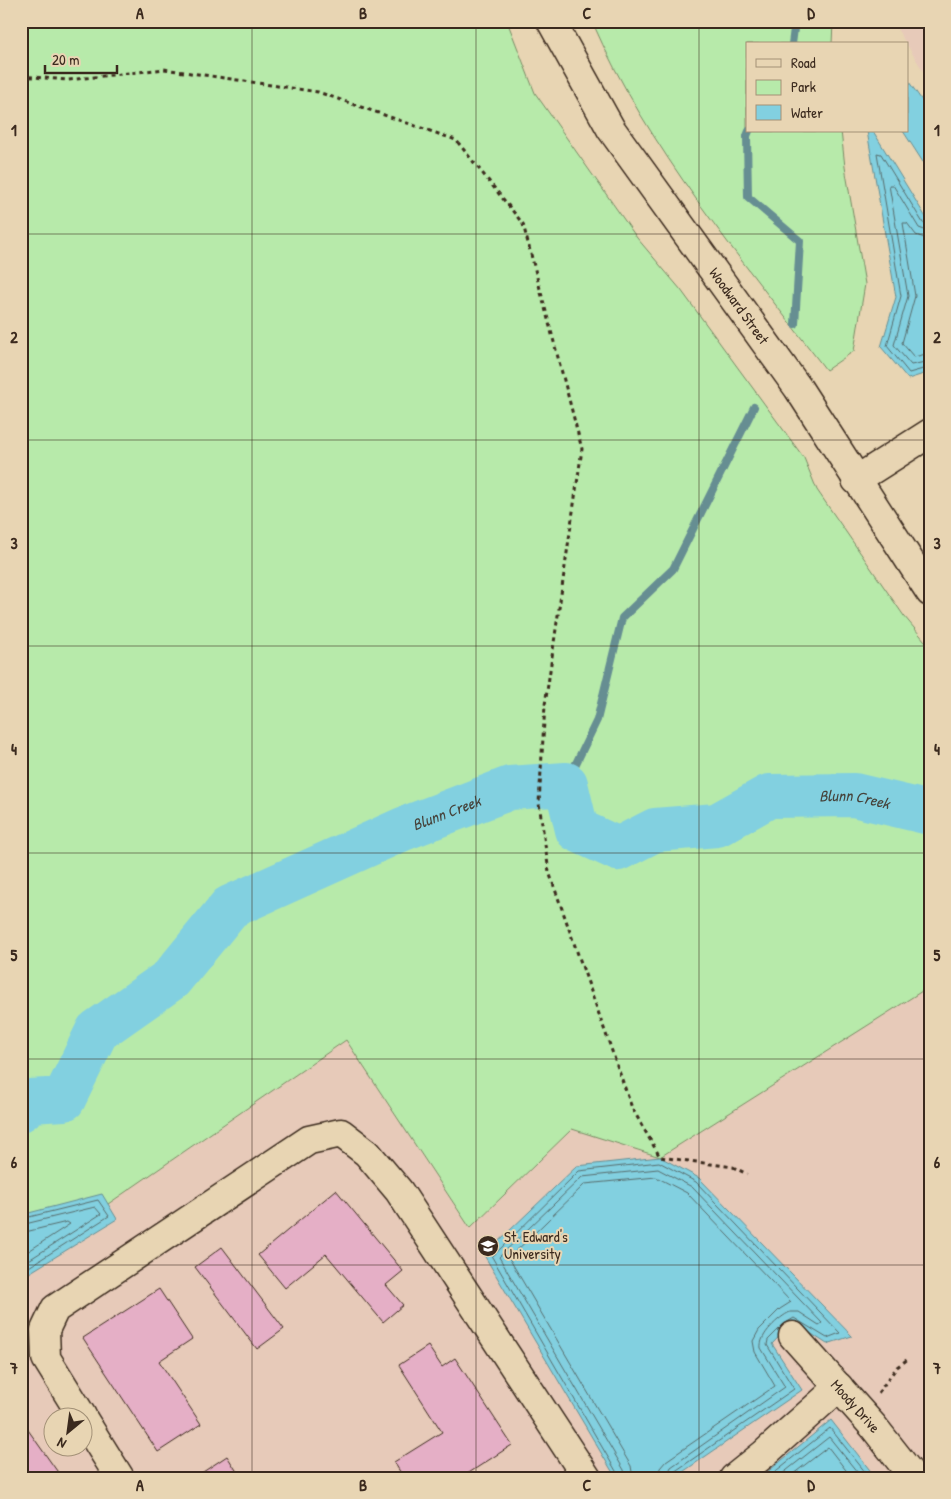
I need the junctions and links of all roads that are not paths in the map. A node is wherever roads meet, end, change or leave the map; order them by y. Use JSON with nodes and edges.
{"nodes":[{"id":1,"x":551,"y":21,"type":"edge"},
{"id":2,"x":930,"y":433,"type":"edge"},
{"id":3,"x":856,"y":480,"type":"junction"},
{"id":4,"x":930,"y":592,"type":"edge"},
{"id":5,"x":793,"y":1336,"type":"dead end"},
{"id":6,"x":838,"y":1387,"type":"junction"},
{"id":7,"x":75,"y":1406,"type":"edge"},
{"id":8,"x":92,"y":1433,"type":"edge"},
{"id":9,"x":120,"y":1478,"type":"edge"},
{"id":10,"x":587,"y":1478,"type":"edge"},
{"id":11,"x":734,"y":1478,"type":"edge"},
{"id":12,"x":914,"y":1478,"type":"edge"}],
"edges":[{"from":1,"to":3,"type":"street","name":"Woodward Street"},
{"from":2,"to":3,"type":"street"},
{"from":3,"to":4,"type":"street","name":"Woodward Street"},
{"from":5,"to":6,"type":"street","name":"Moody Drive"},
{"from":6,"to":11,"type":"street"},
{"from":6,"to":12,"type":"street","name":"Moody Drive"},
{"from":7,"to":10,"type":"street"},
{"from":8,"to":9,"type":"street"}]}
